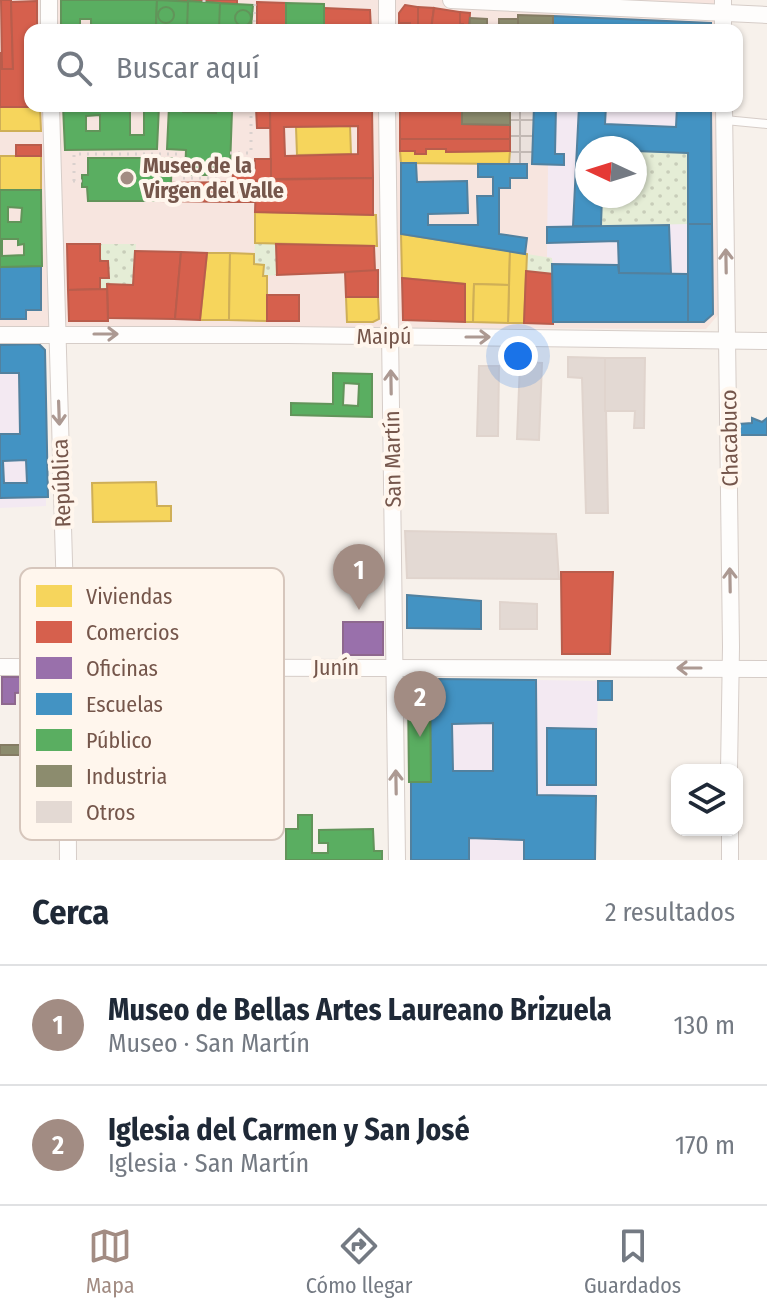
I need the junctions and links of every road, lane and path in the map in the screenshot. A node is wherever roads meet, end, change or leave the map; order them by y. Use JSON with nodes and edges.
{"nodes":[{"id":1,"x":49,"y":0,"type":"edge"},
{"id":2,"x":255,"y":0,"type":"edge"},
{"id":3,"x":387,"y":0,"type":"edge"},
{"id":4,"x":451,"y":0,"type":"edge"},
{"id":5,"x":723,"y":14,"type":"edge"},
{"id":6,"x":767,"y":15,"type":"edge"},
{"id":7,"x":49,"y":24,"type":"edge"},
{"id":8,"x":254,"y":24,"type":"edge"},
{"id":9,"x":387,"y":24,"type":"edge"},
{"id":10,"x":51,"y":112,"type":"edge"},
{"id":11,"x":252,"y":112,"type":"edge"},
{"id":12,"x":387,"y":112,"type":"edge"},
{"id":13,"x":724,"y":113,"type":"edge"},
{"id":14,"x":767,"y":124,"type":"edge"},
{"id":15,"x":230,"y":153,"type":"dead end"},
{"id":16,"x":237,"y":153,"type":"junction"},
{"id":17,"x":74,"y":181,"type":"dead end"},
{"id":18,"x":0,"y":335,"type":"edge"},
{"id":19,"x":56,"y":335,"type":"junction"},
{"id":20,"x":390,"y":336,"type":"junction"},
{"id":21,"x":727,"y":339,"type":"junction"},
{"id":22,"x":767,"y":341,"type":"edge"},
{"id":23,"x":64,"y":568,"type":"edge"},
{"id":24,"x":284,"y":667,"type":"edge"},
{"id":25,"x":395,"y":667,"type":"junction"},
{"id":26,"x":729,"y":668,"type":"junction"},
{"id":27,"x":767,"y":669,"type":"edge"},
{"id":28,"x":729,"y":764,"type":"edge"},
{"id":29,"x":730,"y":836,"type":"edge"},
{"id":30,"x":68,"y":840,"type":"edge"},
{"id":31,"x":68,"y":860,"type":"edge"},
{"id":32,"x":397,"y":860,"type":"edge"},
{"id":33,"x":730,"y":860,"type":"edge"}],
"edges":[{"from":1,"to":7,"type":"street"},
{"from":2,"to":8,"type":"path"},
{"from":3,"to":9,"type":"street"},
{"from":4,"to":5,"type":"street"},
{"from":5,"to":6,"type":"street"},
{"from":10,"to":19,"type":"street","name":"República"},
{"from":11,"to":16,"type":"path"},
{"from":12,"to":20,"type":"street","name":"San Martín"},
{"from":13,"to":14,"type":"lane"},
{"from":21,"to":13,"type":"street","name":"Chacabuco","one_way":true},
{"from":15,"to":16,"type":"path"},
{"from":16,"to":17,"type":"path"},
{"from":18,"to":19,"type":"street","name":"Maipú"},
{"from":19,"to":20,"type":"street","name":"Maipú","one_way":true},
{"from":19,"to":23,"type":"street","name":"República","one_way":true},
{"from":20,"to":21,"type":"street","name":"Maipú","one_way":true},
{"from":25,"to":20,"type":"street","name":"San Martín","one_way":true},
{"from":21,"to":22,"type":"street","name":"Maipú"},
{"from":26,"to":21,"type":"street","name":"Chacabuco","one_way":true},
{"from":24,"to":25,"type":"street","name":"Junín"},
{"from":26,"to":25,"type":"street","name":"Junín","one_way":true},
{"from":32,"to":25,"type":"street","name":"San Martín","one_way":true},
{"from":26,"to":27,"type":"street","name":"Junín"},
{"from":26,"to":28,"type":"street","name":"Chacabuco"},
{"from":29,"to":33,"type":"street"},
{"from":30,"to":31,"type":"street","name":"República"}]}
